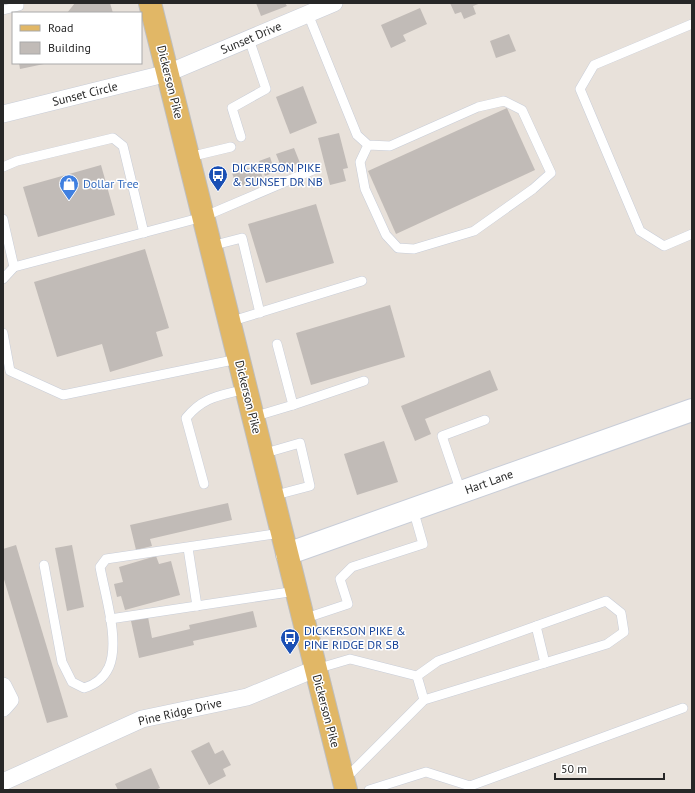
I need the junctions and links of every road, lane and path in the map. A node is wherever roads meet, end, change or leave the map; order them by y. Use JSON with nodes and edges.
{"nodes":[{"id":1,"x":19,"y":3,"type":"edge"},
{"id":2,"x":150,"y":3,"type":"edge"},
{"id":3,"x":334,"y":3,"type":"edge"},
{"id":4,"x":3,"y":10,"type":"edge"},
{"id":5,"x":308,"y":14,"type":"junction"},
{"id":6,"x":692,"y":24,"type":"edge"},
{"id":7,"x":249,"y":39,"type":"junction"},
{"id":8,"x":168,"y":73,"type":"junction"},
{"id":9,"x":3,"y":114,"type":"edge"},
{"id":10,"x":241,"y":137,"type":"dead end"},
{"id":11,"x":368,"y":145,"type":"junction"},
{"id":12,"x":231,"y":147,"type":"dead end"},
{"id":13,"x":189,"y":158,"type":"junction"},
{"id":14,"x":3,"y":167,"type":"edge"},
{"id":15,"x":313,"y":170,"type":"dead end"},
{"id":16,"x":203,"y":216,"type":"junction"},
{"id":17,"x":3,"y":219,"type":"edge"},
{"id":18,"x":144,"y":233,"type":"junction"},
{"id":19,"x":692,"y":234,"type":"edge"},
{"id":20,"x":211,"y":246,"type":"junction"},
{"id":21,"x":14,"y":267,"type":"junction"},
{"id":22,"x":3,"y":279,"type":"edge"},
{"id":23,"x":362,"y":281,"type":"dead end"},
{"id":24,"x":260,"y":313,"type":"junction"},
{"id":25,"x":229,"y":322,"type":"junction"},
{"id":26,"x":3,"y":333,"type":"edge"},
{"id":27,"x":277,"y":344,"type":"dead end"},
{"id":28,"x":238,"y":359,"type":"junction"},
{"id":29,"x":364,"y":381,"type":"dead end"},
{"id":30,"x":246,"y":389,"type":"junction"},
{"id":31,"x":293,"y":405,"type":"junction"},
{"id":32,"x":692,"y":410,"type":"edge"},
{"id":33,"x":253,"y":417,"type":"junction"},
{"id":34,"x":485,"y":420,"type":"dead end"},
{"id":35,"x":262,"y":454,"type":"junction"},
{"id":36,"x":204,"y":484,"type":"dead end"},
{"id":37,"x":461,"y":492,"type":"junction"},
{"id":38,"x":272,"y":496,"type":"junction"},
{"id":39,"x":413,"y":509,"type":"junction"},
{"id":40,"x":281,"y":533,"type":"junction"},
{"id":41,"x":188,"y":548,"type":"junction"},
{"id":42,"x":287,"y":554,"type":"junction"},
{"id":43,"x":44,"y":565,"type":"dead end"},
{"id":44,"x":296,"y":591,"type":"junction"},
{"id":45,"x":197,"y":606,"type":"junction"},
{"id":46,"x":110,"y":619,"type":"junction"},
{"id":47,"x":302,"y":619,"type":"junction"},
{"id":48,"x":536,"y":626,"type":"junction"},
{"id":49,"x":545,"y":663,"type":"junction"},
{"id":50,"x":315,"y":669,"type":"junction"},
{"id":51,"x":417,"y":676,"type":"junction"},
{"id":52,"x":3,"y":686,"type":"edge"},
{"id":53,"x":424,"y":700,"type":"junction"},
{"id":54,"x":3,"y":708,"type":"edge"},
{"id":55,"x":683,"y":708,"type":"dead end"},
{"id":56,"x":3,"y":782,"type":"edge"},
{"id":57,"x":345,"y":785,"type":"edge"},
{"id":58,"x":369,"y":790,"type":"edge"}],
"edges":[{"from":1,"to":4,"type":"lane"},
{"from":2,"to":8,"type":"main road","name":"Dickerson Pike"},
{"from":3,"to":5,"type":"street","name":"Sunset Drive"},
{"from":5,"to":7,"type":"street","name":"Sunset Drive"},
{"from":5,"to":11,"type":"lane"},
{"from":6,"to":19,"type":"lane"},
{"from":7,"to":8,"type":"street","name":"Sunset Drive"},
{"from":7,"to":10,"type":"lane"},
{"from":8,"to":9,"type":"street","name":"Sunset Circle"},
{"from":8,"to":13,"type":"main road","name":"Dickerson Pike"},
{"from":11,"to":11,"type":"lane"},
{"from":12,"to":13,"type":"lane"},
{"from":13,"to":16,"type":"main road","name":"Dickerson Pike"},
{"from":14,"to":18,"type":"lane"},
{"from":15,"to":16,"type":"lane"},
{"from":16,"to":18,"type":"lane"},
{"from":16,"to":20,"type":"main road","name":"Dickerson Pike"},
{"from":17,"to":21,"type":"lane"},
{"from":18,"to":21,"type":"lane"},
{"from":20,"to":24,"type":"lane"},
{"from":20,"to":25,"type":"main road","name":"Dickerson Pike"},
{"from":21,"to":22,"type":"lane"},
{"from":23,"to":24,"type":"lane"},
{"from":24,"to":25,"type":"lane"},
{"from":25,"to":28,"type":"main road","name":"Dickerson Pike"},
{"from":26,"to":28,"type":"lane"},
{"from":27,"to":31,"type":"lane"},
{"from":28,"to":30,"type":"main road","name":"Dickerson Pike"},
{"from":29,"to":31,"type":"lane"},
{"from":30,"to":33,"type":"main road","name":"Dickerson Pike"},
{"from":30,"to":36,"type":"lane"},
{"from":31,"to":33,"type":"lane"},
{"from":32,"to":37,"type":"main road","name":"Hart Lane"},
{"from":33,"to":35,"type":"main road","name":"Dickerson Pike"},
{"from":34,"to":37,"type":"lane"},
{"from":35,"to":38,"type":"main road","name":"Dickerson Pike"},
{"from":35,"to":38,"type":"lane"},
{"from":37,"to":39,"type":"main road","name":"Hart Lane"},
{"from":38,"to":40,"type":"main road","name":"Dickerson Pike"},
{"from":39,"to":42,"type":"main road","name":"Hart Lane"},
{"from":39,"to":47,"type":"lane"},
{"from":40,"to":41,"type":"lane"},
{"from":40,"to":42,"type":"main road","name":"Dickerson Pike"},
{"from":41,"to":45,"type":"lane"},
{"from":41,"to":46,"type":"lane"},
{"from":42,"to":44,"type":"main road","name":"Dickerson Pike"},
{"from":43,"to":46,"type":"lane"},
{"from":44,"to":45,"type":"lane"},
{"from":44,"to":47,"type":"main road","name":"Dickerson Pike"},
{"from":45,"to":46,"type":"lane"},
{"from":47,"to":50,"type":"main road","name":"Dickerson Pike"},
{"from":48,"to":49,"type":"lane"},
{"from":48,"to":49,"type":"lane"},
{"from":48,"to":51,"type":"lane"},
{"from":49,"to":53,"type":"lane"},
{"from":50,"to":51,"type":"lane"},
{"from":50,"to":56,"type":"street","name":"Pine Ridge Drive"},
{"from":50,"to":57,"type":"main road","name":"Dickerson Pike"},
{"from":51,"to":53,"type":"lane"},
{"from":52,"to":54,"type":"street"},
{"from":53,"to":57,"type":"lane"},
{"from":55,"to":58,"type":"lane"}]}
